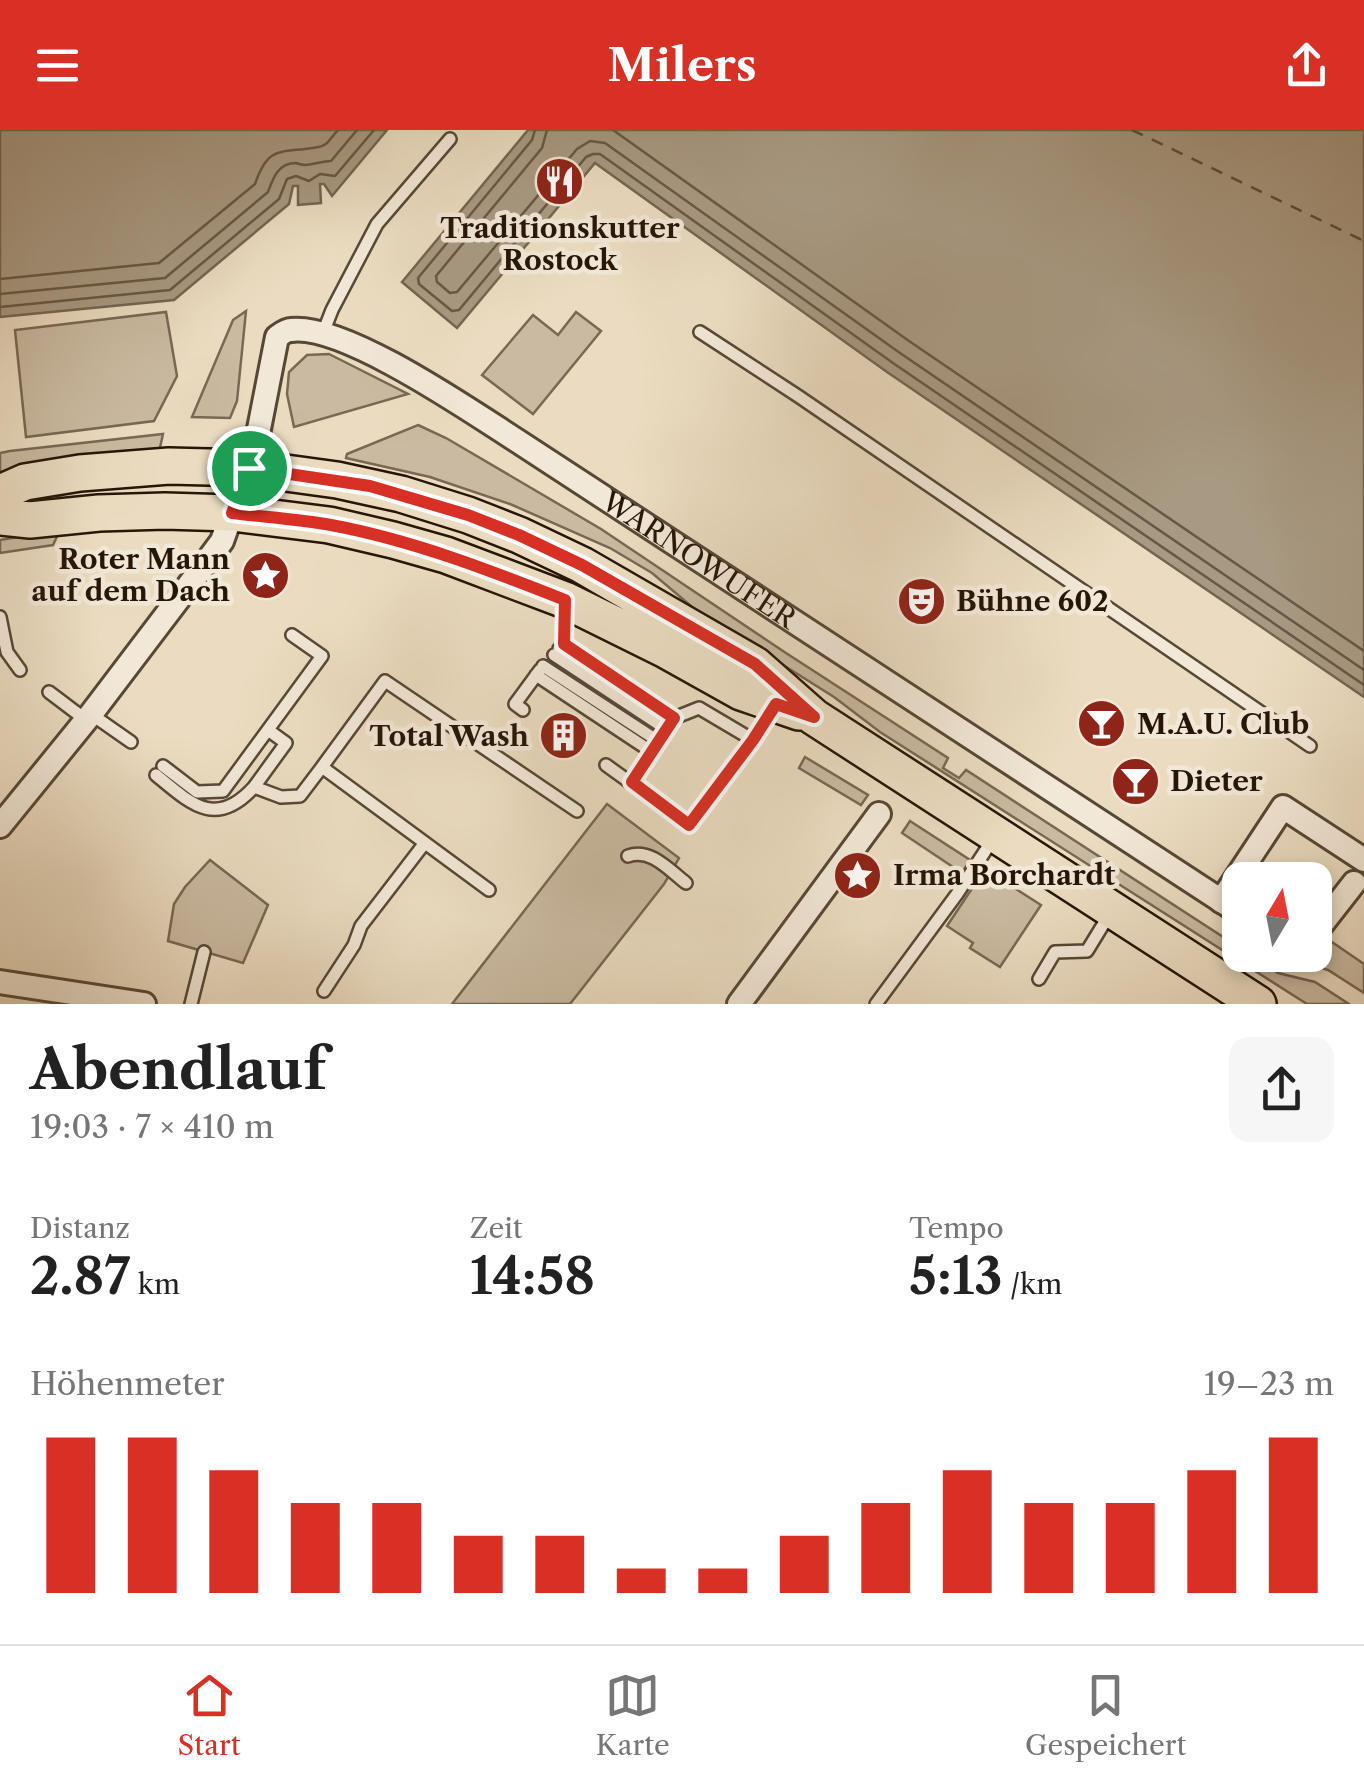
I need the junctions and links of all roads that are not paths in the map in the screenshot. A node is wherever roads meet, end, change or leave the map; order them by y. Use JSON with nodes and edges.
{"nodes":[{"id":1,"x":450,"y":138,"type":"dead end"},
{"id":2,"x":700,"y":332,"type":"dead end"},
{"id":3,"x":323,"y":333,"type":"junction"},
{"id":4,"x":249,"y":468,"type":"junction"},
{"id":5,"x":0,"y":493,"type":"edge"},
{"id":6,"x":232,"y":513,"type":"junction"},
{"id":7,"x":0,"y":517,"type":"edge"},
{"id":8,"x":565,"y":600,"type":"junction"},
{"id":9,"x":0,"y":617,"type":"edge"},
{"id":10,"x":292,"y":635,"type":"dead end"},
{"id":11,"x":564,"y":644,"type":"junction"},
{"id":12,"x":554,"y":655,"type":"junction"},
{"id":13,"x":20,"y":670,"type":"dead end"},
{"id":14,"x":540,"y":671,"type":"junction"},
{"id":15,"x":49,"y":692,"type":"dead end"},
{"id":16,"x":776,"y":704,"type":"junction"},
{"id":17,"x":523,"y":710,"type":"dead end"},
{"id":18,"x":89,"y":717,"type":"junction"},
{"id":19,"x":814,"y":717,"type":"junction"},
{"id":20,"x":670,"y":724,"type":"junction"},
{"id":21,"x":268,"y":730,"type":"junction"},
{"id":22,"x":753,"y":740,"type":"junction"},
{"id":23,"x":131,"y":742,"type":"dead end"},
{"id":24,"x":655,"y":746,"type":"junction"},
{"id":25,"x":1310,"y":746,"type":"dead end"},
{"id":26,"x":606,"y":764,"type":"dead end"},
{"id":27,"x":322,"y":768,"type":"junction"},
{"id":28,"x":632,"y":782,"type":"junction"},
{"id":29,"x":254,"y":787,"type":"junction"},
{"id":30,"x":577,"y":811,"type":"dead end"},
{"id":31,"x":879,"y":814,"type":"dead end"},
{"id":32,"x":0,"y":826,"type":"edge"},
{"id":33,"x":995,"y":835,"type":"junction"},
{"id":34,"x":424,"y":844,"type":"junction"},
{"id":35,"x":628,"y":856,"type":"dead end"},
{"id":36,"x":1364,"y":860,"type":"edge"},
{"id":37,"x":1254,"y":862,"type":"edge"},
{"id":38,"x":686,"y":883,"type":"dead end"},
{"id":39,"x":1354,"y":883,"type":"dead end"},
{"id":40,"x":489,"y":890,"type":"dead end"},
{"id":41,"x":1222,"y":902,"type":"edge"},
{"id":42,"x":1112,"y":910,"type":"junction"},
{"id":43,"x":1332,"y":912,"type":"edge"},
{"id":44,"x":204,"y":952,"type":"dead end"},
{"id":45,"x":1038,"y":979,"type":"dead end"},
{"id":46,"x":0,"y":982,"type":"edge"},
{"id":47,"x":324,"y":991,"type":"dead end"},
{"id":48,"x":144,"y":1004,"type":"edge"},
{"id":49,"x":192,"y":1004,"type":"edge"},
{"id":50,"x":739,"y":1004,"type":"edge"},
{"id":51,"x":876,"y":1004,"type":"edge"},
{"id":52,"x":1258,"y":1004,"type":"edge"}],
"edges":[{"from":1,"to":3,"type":"lane"},
{"from":2,"to":25,"type":"lane"},
{"from":3,"to":4,"type":"street"},
{"from":3,"to":41,"type":"street","name":"WARNOWUFER"},
{"from":4,"to":5,"type":"main road","name":"WARNOWUFER"},
{"from":4,"to":6,"type":"main road"},
{"from":4,"to":19,"type":"main road","name":"WARNOWUFER"},
{"from":6,"to":7,"type":"main road","name":"WARNOWUFER"},
{"from":6,"to":8,"type":"main road","name":"WARNOWUFER"},
{"from":6,"to":18,"type":"street"},
{"from":8,"to":11,"type":"lane"},
{"from":8,"to":16,"type":"main road","name":"WARNOWUFER"},
{"from":9,"to":13,"type":"lane"},
{"from":10,"to":21,"type":"lane"},
{"from":11,"to":12,"type":"lane"},
{"from":11,"to":20,"type":"lane"},
{"from":12,"to":14,"type":"lane"},
{"from":12,"to":20,"type":"lane"},
{"from":14,"to":17,"type":"lane"},
{"from":14,"to":24,"type":"lane"},
{"from":15,"to":18,"type":"lane"},
{"from":16,"to":19,"type":"main road","name":"WARNOWUFER"},
{"from":16,"to":22,"type":"lane"},
{"from":18,"to":23,"type":"lane"},
{"from":18,"to":32,"type":"street"},
{"from":19,"to":33,"type":"main road","name":"WARNOWUFER"},
{"from":20,"to":22,"type":"lane"},
{"from":20,"to":24,"type":"lane"},
{"from":21,"to":29,"type":"lane"},
{"from":21,"to":29,"type":"lane"},
{"from":22,"to":28,"type":"lane"},
{"from":24,"to":28,"type":"lane"},
{"from":26,"to":28,"type":"lane"},
{"from":27,"to":29,"type":"lane"},
{"from":27,"to":30,"type":"lane"},
{"from":27,"to":34,"type":"lane"},
{"from":31,"to":50,"type":"street"},
{"from":33,"to":42,"type":"main road","name":"WARNOWUFER"},
{"from":33,"to":51,"type":"lane"},
{"from":34,"to":40,"type":"lane"},
{"from":34,"to":47,"type":"lane"},
{"from":35,"to":38,"type":"lane"},
{"from":36,"to":37,"type":"street","name":"WARNOWUFER"},
{"from":39,"to":43,"type":"street"},
{"from":42,"to":45,"type":"lane"},
{"from":42,"to":52,"type":"main road","name":"WARNOWUFER"},
{"from":44,"to":49,"type":"lane"},
{"from":46,"to":48,"type":"street"}]}
